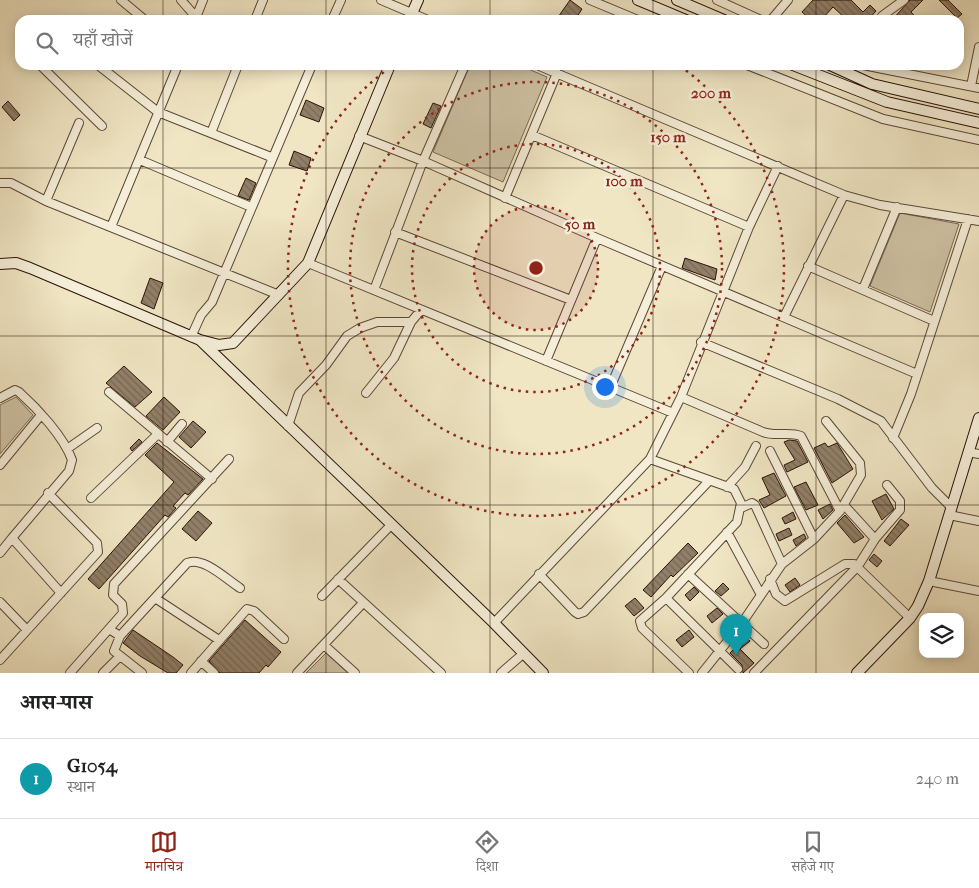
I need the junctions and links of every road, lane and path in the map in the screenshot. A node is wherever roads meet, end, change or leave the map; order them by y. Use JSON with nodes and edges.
{"nodes":[{"id":1,"x":121,"y":0,"type":"edge"},
{"id":2,"x":181,"y":0,"type":"edge"},
{"id":3,"x":203,"y":0,"type":"edge"},
{"id":4,"x":263,"y":0,"type":"edge"},
{"id":5,"x":341,"y":0,"type":"edge"},
{"id":6,"x":381,"y":0,"type":"edge"},
{"id":7,"x":418,"y":0,"type":"edge"},
{"id":8,"x":590,"y":0,"type":"edge"},
{"id":9,"x":638,"y":0,"type":"edge"},
{"id":10,"x":677,"y":0,"type":"edge"},
{"id":11,"x":717,"y":0,"type":"edge"},
{"id":12,"x":788,"y":0,"type":"edge"},
{"id":13,"x":904,"y":0,"type":"edge"},
{"id":14,"x":139,"y":15,"type":"edge"},
{"id":15,"x":192,"y":15,"type":"edge"},
{"id":16,"x":197,"y":15,"type":"edge"},
{"id":17,"x":257,"y":15,"type":"edge"},
{"id":18,"x":334,"y":15,"type":"edge"},
{"id":19,"x":407,"y":15,"type":"edge"},
{"id":20,"x":412,"y":15,"type":"edge"},
{"id":21,"x":626,"y":15,"type":"edge"},
{"id":22,"x":674,"y":15,"type":"edge"},
{"id":23,"x":712,"y":15,"type":"edge"},
{"id":24,"x":750,"y":15,"type":"edge"},
{"id":25,"x":775,"y":15,"type":"edge"},
{"id":26,"x":883,"y":15,"type":"edge"},
{"id":27,"x":979,"y":47,"type":"edge"},
{"id":28,"x":45,"y":70,"type":"edge"},
{"id":29,"x":104,"y":70,"type":"edge"},
{"id":30,"x":176,"y":70,"type":"edge"},
{"id":31,"x":236,"y":70,"type":"edge"},
{"id":32,"x":310,"y":70,"type":"edge"},
{"id":33,"x":388,"y":70,"type":"edge"},
{"id":34,"x":463,"y":70,"type":"edge"},
{"id":35,"x":548,"y":70,"type":"edge"},
{"id":36,"x":760,"y":70,"type":"edge"},
{"id":37,"x":807,"y":70,"type":"edge"},
{"id":38,"x":841,"y":70,"type":"edge"},
{"id":39,"x":887,"y":70,"type":"edge"},
{"id":40,"x":903,"y":70,"type":"edge"},
{"id":41,"x":557,"y":74,"type":"junction"},
{"id":42,"x":907,"y":74,"type":"junction"},
{"id":43,"x":975,"y":87,"type":"edge"},
{"id":44,"x":979,"y":109,"type":"edge"},
{"id":45,"x":158,"y":112,"type":"junction"},
{"id":46,"x":979,"y":122,"type":"edge"},
{"id":47,"x":79,"y":123,"type":"dead end"},
{"id":48,"x":102,"y":126,"type":"dead end"},
{"id":49,"x":211,"y":133,"type":"junction"},
{"id":50,"x":532,"y":135,"type":"junction"},
{"id":51,"x":359,"y":136,"type":"junction"},
{"id":52,"x":979,"y":140,"type":"edge"},
{"id":53,"x":271,"y":157,"type":"junction"},
{"id":54,"x":140,"y":160,"type":"junction"},
{"id":55,"x":423,"y":161,"type":"junction"},
{"id":56,"x":778,"y":166,"type":"junction"},
{"id":57,"x":0,"y":183,"type":"edge"},
{"id":58,"x":844,"y":195,"type":"junction"},
{"id":59,"x":505,"y":198,"type":"junction"},
{"id":60,"x":46,"y":201,"type":"junction"},
{"id":61,"x":251,"y":207,"type":"junction"},
{"id":62,"x":897,"y":207,"type":"junction"},
{"id":63,"x":968,"y":219,"type":"junction"},
{"id":64,"x":979,"y":221,"type":"edge"},
{"id":65,"x":111,"y":227,"type":"junction"},
{"id":66,"x":749,"y":227,"type":"junction"},
{"id":67,"x":395,"y":232,"type":"junction"},
{"id":68,"x":597,"y":238,"type":"junction"},
{"id":69,"x":308,"y":263,"type":"junction"},
{"id":70,"x":0,"y":264,"type":"edge"},
{"id":71,"x":662,"y":266,"type":"junction"},
{"id":72,"x":808,"y":266,"type":"junction"},
{"id":73,"x":223,"y":274,"type":"junction"},
{"id":74,"x":863,"y":289,"type":"junction"},
{"id":75,"x":374,"y":290,"type":"junction"},
{"id":76,"x":724,"y":291,"type":"junction"},
{"id":77,"x":280,"y":295,"type":"junction"},
{"id":78,"x":571,"y":300,"type":"junction"},
{"id":79,"x":421,"y":310,"type":"junction"},
{"id":80,"x":784,"y":317,"type":"junction"},
{"id":81,"x":934,"y":321,"type":"junction"},
{"id":82,"x":411,"y":322,"type":"junction"},
{"id":83,"x":196,"y":338,"type":"junction"},
{"id":84,"x":701,"y":342,"type":"junction"},
{"id":85,"x":546,"y":361,"type":"junction"},
{"id":86,"x":917,"y":374,"type":"junction"},
{"id":87,"x":610,"y":388,"type":"junction"},
{"id":88,"x":109,"y":392,"type":"dead end"},
{"id":89,"x":366,"y":393,"type":"dead end"},
{"id":90,"x":681,"y":397,"type":"junction"},
{"id":91,"x":0,"y":398,"type":"edge"},
{"id":92,"x":673,"y":413,"type":"junction"},
{"id":93,"x":41,"y":415,"type":"junction"},
{"id":94,"x":979,"y":418,"type":"edge"},
{"id":95,"x":826,"y":420,"type":"dead end"},
{"id":96,"x":182,"y":424,"type":"dead end"},
{"id":97,"x":288,"y":426,"type":"junction"},
{"id":98,"x":97,"y":428,"type":"dead end"},
{"id":99,"x":158,"y":434,"type":"junction"},
{"id":100,"x":893,"y":438,"type":"junction"},
{"id":101,"x":167,"y":442,"type":"junction"},
{"id":102,"x":756,"y":446,"type":"dead end"},
{"id":103,"x":67,"y":449,"type":"junction"},
{"id":104,"x":770,"y":451,"type":"dead end"},
{"id":105,"x":974,"y":453,"type":"edge"},
{"id":106,"x":230,"y":459,"type":"dead end"},
{"id":107,"x":650,"y":459,"type":"junction"},
{"id":108,"x":0,"y":465,"type":"edge"},
{"id":109,"x":212,"y":478,"type":"junction"},
{"id":110,"x":709,"y":481,"type":"junction"},
{"id":111,"x":887,"y":485,"type":"dead end"},
{"id":112,"x":727,"y":487,"type":"junction"},
{"id":113,"x":48,"y":493,"type":"junction"},
{"id":114,"x":91,"y":498,"type":"dead end"},
{"id":115,"x":741,"y":508,"type":"junction"},
{"id":116,"x":842,"y":508,"type":"junction"},
{"id":117,"x":950,"y":511,"type":"junction"},
{"id":118,"x":979,"y":521,"type":"edge"},
{"id":119,"x":391,"y":526,"type":"junction"},
{"id":120,"x":727,"y":532,"type":"junction"},
{"id":121,"x":12,"y":538,"type":"junction"},
{"id":122,"x":875,"y":539,"type":"junction"},
{"id":123,"x":814,"y":540,"type":"junction"},
{"id":124,"x":0,"y":553,"type":"edge"},
{"id":125,"x":782,"y":564,"type":"junction"},
{"id":126,"x":858,"y":566,"type":"junction"},
{"id":127,"x":539,"y":574,"type":"junction"},
{"id":128,"x":688,"y":574,"type":"junction"},
{"id":129,"x":338,"y":579,"type":"junction"},
{"id":130,"x":770,"y":579,"type":"junction"},
{"id":131,"x":929,"y":581,"type":"junction"},
{"id":132,"x":240,"y":588,"type":"dead end"},
{"id":133,"x":979,"y":591,"type":"edge"},
{"id":134,"x":61,"y":593,"type":"junction"},
{"id":135,"x":760,"y":593,"type":"junction"},
{"id":136,"x":322,"y":596,"type":"dead end"},
{"id":137,"x":154,"y":598,"type":"junction"},
{"id":138,"x":666,"y":598,"type":"junction"},
{"id":139,"x":0,"y":602,"type":"edge"},
{"id":140,"x":363,"y":603,"type":"junction"},
{"id":141,"x":124,"y":609,"type":"junction"},
{"id":142,"x":139,"y":615,"type":"junction"},
{"id":143,"x":910,"y":618,"type":"junction"},
{"id":144,"x":494,"y":623,"type":"junction"},
{"id":145,"x":742,"y":623,"type":"junction"},
{"id":146,"x":109,"y":629,"type":"junction"},
{"id":147,"x":27,"y":630,"type":"junction"},
{"id":148,"x":120,"y":636,"type":"junction"},
{"id":149,"x":284,"y":639,"type":"dead end"},
{"id":150,"x":219,"y":640,"type":"junction"},
{"id":151,"x":764,"y":644,"type":"dead end"},
{"id":152,"x":324,"y":645,"type":"junction"},
{"id":153,"x":720,"y":651,"type":"junction"},
{"id":154,"x":524,"y":653,"type":"junction"},
{"id":155,"x":119,"y":657,"type":"junction"},
{"id":156,"x":0,"y":660,"type":"edge"},
{"id":157,"x":201,"y":661,"type":"junction"},
{"id":158,"x":738,"y":669,"type":"dead end"},
{"id":159,"x":70,"y":673,"type":"edge"},
{"id":160,"x":104,"y":673,"type":"edge"},
{"id":161,"x":142,"y":673,"type":"edge"},
{"id":162,"x":191,"y":673,"type":"edge"},
{"id":163,"x":214,"y":673,"type":"edge"},
{"id":164,"x":298,"y":673,"type":"edge"},
{"id":165,"x":355,"y":673,"type":"edge"},
{"id":166,"x":442,"y":673,"type":"edge"},
{"id":167,"x":501,"y":673,"type":"edge"},
{"id":168,"x":543,"y":673,"type":"edge"},
{"id":169,"x":689,"y":673,"type":"edge"},
{"id":170,"x":702,"y":673,"type":"edge"},
{"id":171,"x":754,"y":673,"type":"edge"},
{"id":172,"x":856,"y":673,"type":"edge"}],
"edges":[{"from":1,"to":14,"type":"street"},
{"from":2,"to":15,"type":"street"},
{"from":3,"to":16,"type":"street"},
{"from":4,"to":17,"type":"street"},
{"from":5,"to":18,"type":"street"},
{"from":6,"to":19,"type":"street"},
{"from":7,"to":20,"type":"street"},
{"from":8,"to":21,"type":"street"},
{"from":9,"to":22,"type":"street"},
{"from":10,"to":23,"type":"street"},
{"from":11,"to":24,"type":"street"},
{"from":12,"to":25,"type":"street"},
{"from":13,"to":26,"type":"street"},
{"from":27,"to":43,"type":"street"},
{"from":28,"to":48,"type":"street"},
{"from":29,"to":45,"type":"street"},
{"from":30,"to":45,"type":"street"},
{"from":31,"to":49,"type":"street"},
{"from":32,"to":53,"type":"street"},
{"from":33,"to":51,"type":"street"},
{"from":34,"to":55,"type":"street"},
{"from":35,"to":41,"type":"street"},
{"from":36,"to":52,"type":"street"},
{"from":37,"to":46,"type":"street"},
{"from":38,"to":44,"type":"street"},
{"from":39,"to":42,"type":"street"},
{"from":40,"to":42,"type":"lane"},
{"from":41,"to":50,"type":"street"},
{"from":41,"to":56,"type":"street"},
{"from":42,"to":43,"type":"street"},
{"from":45,"to":49,"type":"street"},
{"from":45,"to":54,"type":"street"},
{"from":47,"to":60,"type":"street"},
{"from":49,"to":53,"type":"street"},
{"from":50,"to":59,"type":"street"},
{"from":50,"to":66,"type":"street"},
{"from":51,"to":55,"type":"street"},
{"from":51,"to":69,"type":"street"},
{"from":53,"to":61,"type":"street"},
{"from":54,"to":61,"type":"street"},
{"from":54,"to":65,"type":"street"},
{"from":55,"to":59,"type":"street"},
{"from":55,"to":67,"type":"street"},
{"from":56,"to":58,"type":"street"},
{"from":56,"to":66,"type":"street"},
{"from":57,"to":60,"type":"street"},
{"from":58,"to":62,"type":"street"},
{"from":58,"to":72,"type":"street"},
{"from":59,"to":68,"type":"street"},
{"from":60,"to":65,"type":"street"},
{"from":61,"to":73,"type":"street"},
{"from":62,"to":63,"type":"street"},
{"from":62,"to":74,"type":"street"},
{"from":63,"to":64,"type":"street"},
{"from":63,"to":81,"type":"street"},
{"from":65,"to":73,"type":"street"},
{"from":66,"to":76,"type":"street"},
{"from":67,"to":75,"type":"street"},
{"from":67,"to":78,"type":"street"},
{"from":68,"to":71,"type":"street"},
{"from":68,"to":78,"type":"street"},
{"from":69,"to":75,"type":"street"},
{"from":69,"to":77,"type":"street"},
{"from":70,"to":83,"type":"street"},
{"from":71,"to":76,"type":"street"},
{"from":71,"to":87,"type":"street"},
{"from":72,"to":74,"type":"street"},
{"from":72,"to":80,"type":"street"},
{"from":73,"to":77,"type":"street"},
{"from":73,"to":83,"type":"street"},
{"from":74,"to":81,"type":"street"},
{"from":75,"to":79,"type":"street"},
{"from":76,"to":80,"type":"street"},
{"from":76,"to":84,"type":"street"},
{"from":77,"to":83,"type":"street"},
{"from":78,"to":85,"type":"street"},
{"from":79,"to":82,"type":"street"},
{"from":79,"to":85,"type":"street"},
{"from":80,"to":86,"type":"street"},
{"from":81,"to":86,"type":"street"},
{"from":82,"to":89,"type":"street"},
{"from":82,"to":97,"type":"street"},
{"from":83,"to":97,"type":"street"},
{"from":84,"to":90,"type":"street"},
{"from":84,"to":100,"type":"street"},
{"from":85,"to":87,"type":"street"},
{"from":86,"to":100,"type":"street"},
{"from":87,"to":92,"type":"street"},
{"from":88,"to":99,"type":"street"},
{"from":90,"to":92,"type":"street"},
{"from":90,"to":116,"type":"street"},
{"from":91,"to":93,"type":"street"},
{"from":92,"to":107,"type":"street"},
{"from":93,"to":103,"type":"street"},
{"from":93,"to":108,"type":"street"},
{"from":94,"to":105,"type":"street"},
{"from":95,"to":116,"type":"street"},
{"from":96,"to":101,"type":"street"},
{"from":97,"to":119,"type":"street"},
{"from":98,"to":103,"type":"street"},
{"from":99,"to":101,"type":"street"},
{"from":99,"to":114,"type":"street"},
{"from":100,"to":117,"type":"street"},
{"from":101,"to":109,"type":"street"},
{"from":102,"to":112,"type":"street"},
{"from":103,"to":113,"type":"street"},
{"from":104,"to":123,"type":"street"},
{"from":105,"to":117,"type":"street"},
{"from":106,"to":109,"type":"street"},
{"from":107,"to":110,"type":"street"},
{"from":107,"to":127,"type":"street"},
{"from":109,"to":141,"type":"street"},
{"from":110,"to":112,"type":"street"},
{"from":110,"to":127,"type":"street"},
{"from":111,"to":122,"type":"street"},
{"from":112,"to":115,"type":"street"},
{"from":113,"to":121,"type":"street"},
{"from":113,"to":134,"type":"street"},
{"from":115,"to":120,"type":"street"},
{"from":115,"to":125,"type":"street"},
{"from":116,"to":122,"type":"street"},
{"from":116,"to":123,"type":"street"},
{"from":117,"to":118,"type":"street"},
{"from":117,"to":131,"type":"street"},
{"from":119,"to":129,"type":"street"},
{"from":119,"to":144,"type":"street"},
{"from":120,"to":128,"type":"street"},
{"from":120,"to":135,"type":"street"},
{"from":121,"to":124,"type":"street"},
{"from":121,"to":134,"type":"street"},
{"from":122,"to":126,"type":"street"},
{"from":123,"to":125,"type":"street"},
{"from":125,"to":130,"type":"street"},
{"from":126,"to":130,"type":"street"},
{"from":126,"to":143,"type":"street"},
{"from":126,"to":171,"type":"street"},
{"from":127,"to":144,"type":"street"},
{"from":128,"to":138,"type":"street"},
{"from":128,"to":145,"type":"street"},
{"from":129,"to":136,"type":"street"},
{"from":129,"to":140,"type":"street"},
{"from":130,"to":135,"type":"street"},
{"from":131,"to":133,"type":"street"},
{"from":131,"to":143,"type":"street"},
{"from":132,"to":137,"type":"street"},
{"from":134,"to":147,"type":"street"},
{"from":135,"to":145,"type":"street"},
{"from":137,"to":142,"type":"street"},
{"from":137,"to":150,"type":"street"},
{"from":138,"to":153,"type":"street"},
{"from":138,"to":169,"type":"street"},
{"from":139,"to":147,"type":"street"},
{"from":140,"to":152,"type":"street"},
{"from":140,"to":166,"type":"street"},
{"from":141,"to":142,"type":"street"},
{"from":141,"to":146,"type":"street"},
{"from":142,"to":148,"type":"street"},
{"from":143,"to":172,"type":"street"},
{"from":144,"to":154,"type":"street"},
{"from":145,"to":151,"type":"street"},
{"from":145,"to":153,"type":"street"},
{"from":146,"to":148,"type":"street"},
{"from":146,"to":159,"type":"street"},
{"from":147,"to":156,"type":"street"},
{"from":148,"to":155,"type":"street"},
{"from":149,"to":150,"type":"street"},
{"from":150,"to":157,"type":"street"},
{"from":152,"to":164,"type":"street"},
{"from":152,"to":165,"type":"street"},
{"from":153,"to":158,"type":"street"},
{"from":153,"to":170,"type":"street"},
{"from":154,"to":167,"type":"street"},
{"from":154,"to":168,"type":"street"},
{"from":155,"to":160,"type":"street"},
{"from":155,"to":161,"type":"street"},
{"from":157,"to":162,"type":"street"},
{"from":157,"to":163,"type":"street"}]}
